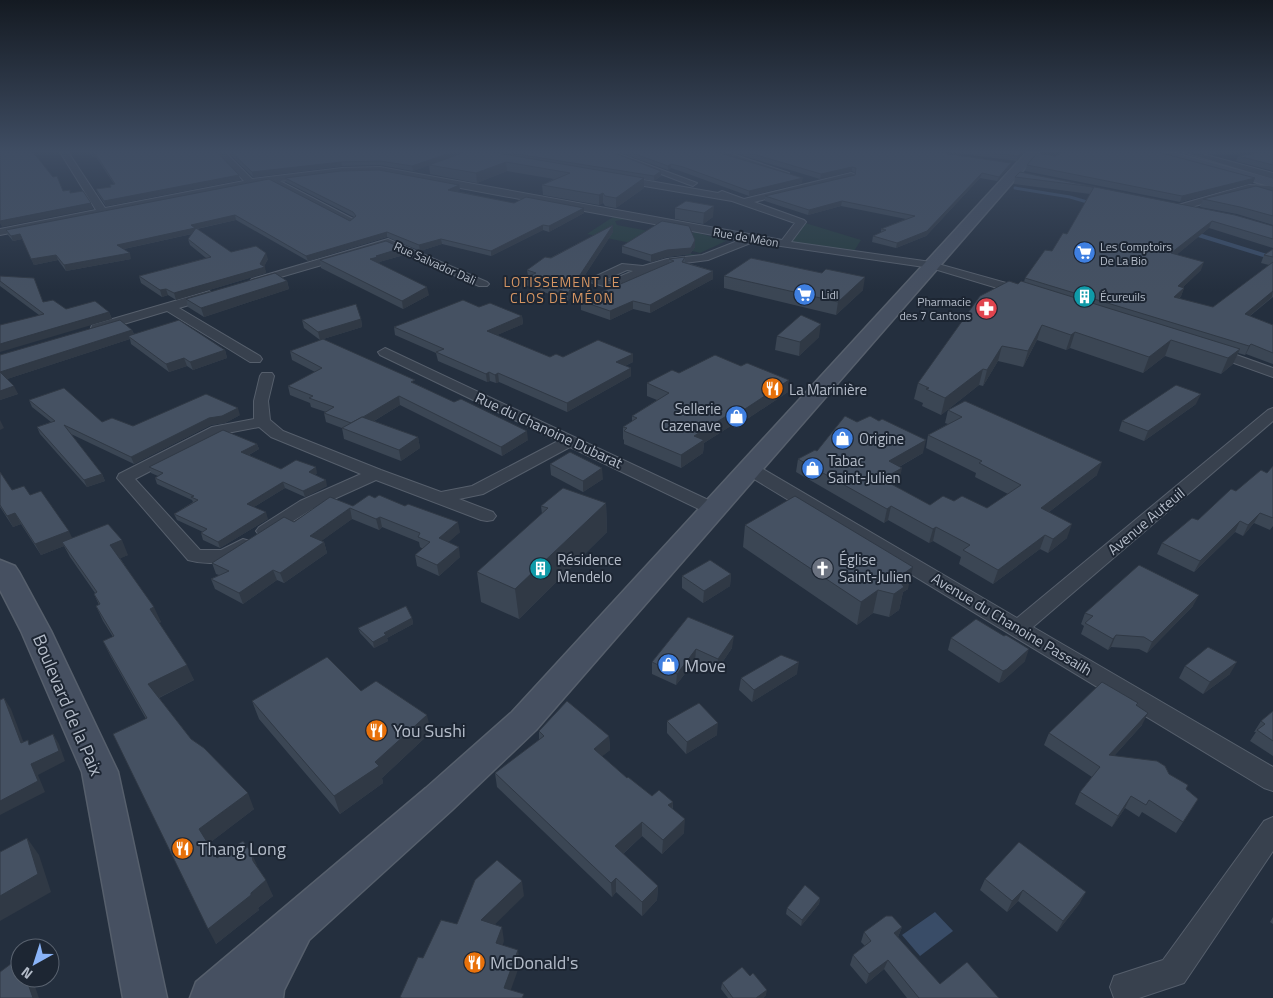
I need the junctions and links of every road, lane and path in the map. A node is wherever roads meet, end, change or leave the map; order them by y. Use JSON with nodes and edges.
{"nodes":[{"id":1,"x":94,"y":199,"type":"edge"},
{"id":2,"x":165,"y":199,"type":"edge"},
{"id":3,"x":307,"y":199,"type":"edge"},
{"id":4,"x":536,"y":199,"type":"edge"},
{"id":5,"x":735,"y":199,"type":"edge"},
{"id":6,"x":757,"y":199,"type":"edge"},
{"id":7,"x":991,"y":199,"type":"edge"},
{"id":8,"x":1206,"y":199,"type":"edge"},
{"id":9,"x":744,"y":202,"type":"junction"},
{"id":10,"x":102,"y":211,"type":"junction"},
{"id":11,"x":1198,"y":211,"type":"edge"},
{"id":12,"x":350,"y":221,"type":"edge"},
{"id":13,"x":0,"y":232,"type":"edge"},
{"id":14,"x":752,"y":239,"type":"junction"},
{"id":15,"x":784,"y":244,"type":"junction"},
{"id":16,"x":931,"y":265,"type":"junction"},
{"id":17,"x":644,"y":270,"type":"dead end"},
{"id":18,"x":245,"y":284,"type":"edge"},
{"id":19,"x":483,"y":284,"type":"dead end"},
{"id":20,"x":216,"y":293,"type":"edge"},
{"id":21,"x":1034,"y":295,"type":"edge"},
{"id":22,"x":169,"y":307,"type":"junction"},
{"id":23,"x":84,"y":332,"type":"edge"},
{"id":24,"x":1200,"y":347,"type":"edge"},
{"id":25,"x":385,"y":352,"type":"dead end"},
{"id":26,"x":255,"y":359,"type":"dead end"},
{"id":27,"x":1273,"y":374,"type":"edge"},
{"id":28,"x":267,"y":376,"type":"dead end"},
{"id":29,"x":1273,"y":414,"type":"edge"},
{"id":30,"x":262,"y":422,"type":"junction"},
{"id":31,"x":571,"y":440,"type":"junction"},
{"id":32,"x":750,"y":469,"type":"junction"},
{"id":33,"x":375,"y":474,"type":"junction"},
{"id":34,"x":440,"y":497,"type":"junction"},
{"id":35,"x":714,"y":509,"type":"junction"},
{"id":36,"x":487,"y":516,"type":"dead end"},
{"id":37,"x":0,"y":569,"type":"edge"},
{"id":38,"x":1020,"y":628,"type":"junction"},
{"id":39,"x":1273,"y":780,"type":"edge"},
{"id":40,"x":1273,"y":829,"type":"edge"},
{"id":41,"x":297,"y":923,"type":"junction"},
{"id":42,"x":1125,"y":987,"type":"dead end"},
{"id":43,"x":145,"y":998,"type":"edge"},
{"id":44,"x":212,"y":998,"type":"edge"},
{"id":45,"x":261,"y":998,"type":"edge"}],
"edges":[{"from":1,"to":10,"type":"street"},
{"from":2,"to":10,"type":"street","name":"Rue de Méon"},
{"from":3,"to":12,"type":"street"},
{"from":4,"to":14,"type":"street","name":"Rue de Méon"},
{"from":5,"to":9,"type":"street"},
{"from":6,"to":9,"type":"street"},
{"from":7,"to":16,"type":"main road"},
{"from":8,"to":11,"type":"street"},
{"from":9,"to":15,"type":"street"},
{"from":10,"to":13,"type":"street","name":"Rue de Méon"},
{"from":14,"to":15,"type":"street","name":"Rue de Méon"},
{"from":14,"to":17,"type":"street"},
{"from":15,"to":16,"type":"street","name":"Rue de Méon"},
{"from":16,"to":21,"type":"street","name":"Rue de Méon"},
{"from":16,"to":32,"type":"main road"},
{"from":18,"to":19,"type":"street","name":"Rue Salvador Dali"},
{"from":20,"to":22,"type":"street"},
{"from":22,"to":23,"type":"street"},
{"from":22,"to":26,"type":"street"},
{"from":24,"to":27,"type":"street"},
{"from":25,"to":31,"type":"street","name":"Rue du Chanoine Dubarat"},
{"from":28,"to":30,"type":"street"},
{"from":29,"to":38,"type":"street","name":"Avenue Auteuil"},
{"from":30,"to":33,"type":"street"},
{"from":30,"to":33,"type":"street"},
{"from":31,"to":34,"type":"street"},
{"from":31,"to":35,"type":"street","name":"Rue du Chanoine Dubarat"},
{"from":32,"to":35,"type":"main road"},
{"from":32,"to":38,"type":"street","name":"Avenue du Chanoine Passailh"},
{"from":33,"to":34,"type":"street"},
{"from":34,"to":36,"type":"street"},
{"from":35,"to":41,"type":"main road"},
{"from":37,"to":43,"type":"main road","name":"Boulevard de la Paix"},
{"from":38,"to":39,"type":"street","name":"Avenue du Chanoine Passailh"},
{"from":40,"to":42,"type":"street"},
{"from":41,"to":44,"type":"main road"},
{"from":41,"to":45,"type":"main road"}]}
